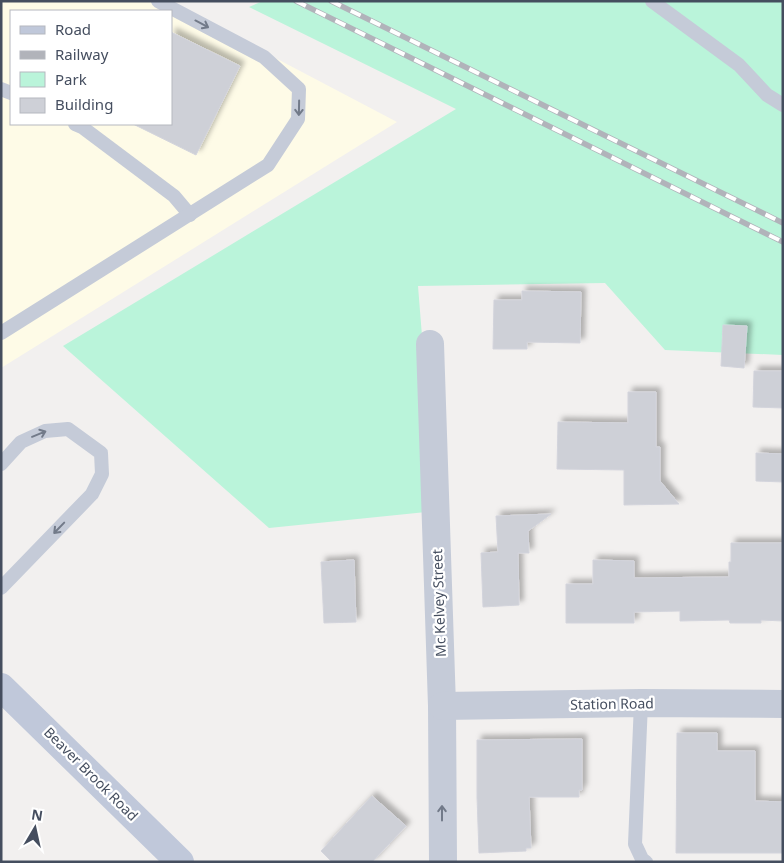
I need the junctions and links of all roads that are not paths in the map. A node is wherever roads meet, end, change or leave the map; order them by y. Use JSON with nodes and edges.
{"nodes":[{"id":1,"x":158,"y":1,"type":"edge"},
{"id":2,"x":652,"y":1,"type":"edge"},
{"id":3,"x":783,"y":106,"type":"edge"},
{"id":4,"x":77,"y":125,"type":"edge"},
{"id":5,"x":190,"y":215,"type":"junction"},
{"id":6,"x":1,"y":333,"type":"edge"},
{"id":7,"x":430,"y":344,"type":"dead end"},
{"id":8,"x":1,"y":464,"type":"edge"},
{"id":9,"x":1,"y":588,"type":"edge"},
{"id":10,"x":1,"y":686,"type":"edge"},
{"id":11,"x":641,"y":703,"type":"junction"},
{"id":12,"x":783,"y":704,"type":"edge"},
{"id":13,"x":442,"y":706,"type":"junction"},
{"id":14,"x":180,"y":862,"type":"edge"},
{"id":15,"x":443,"y":862,"type":"edge"},
{"id":16,"x":646,"y":862,"type":"edge"}],
"edges":[{"from":1,"to":5,"type":"lane","one_way":true},
{"from":2,"to":3,"type":"lane"},
{"from":4,"to":5,"type":"lane"},
{"from":5,"to":6,"type":"lane"},
{"from":7,"to":13,"type":"street","name":"Mc Kelvey Street"},
{"from":8,"to":9,"type":"lane","one_way":true},
{"from":10,"to":14,"type":"street","name":"Beaver Brook Road"},
{"from":11,"to":12,"type":"street","name":"Station Road"},
{"from":11,"to":13,"type":"street","name":"Station Road"},
{"from":11,"to":16,"type":"lane"},
{"from":15,"to":13,"type":"street","name":"Mc Kelvey Street","one_way":true}]}
